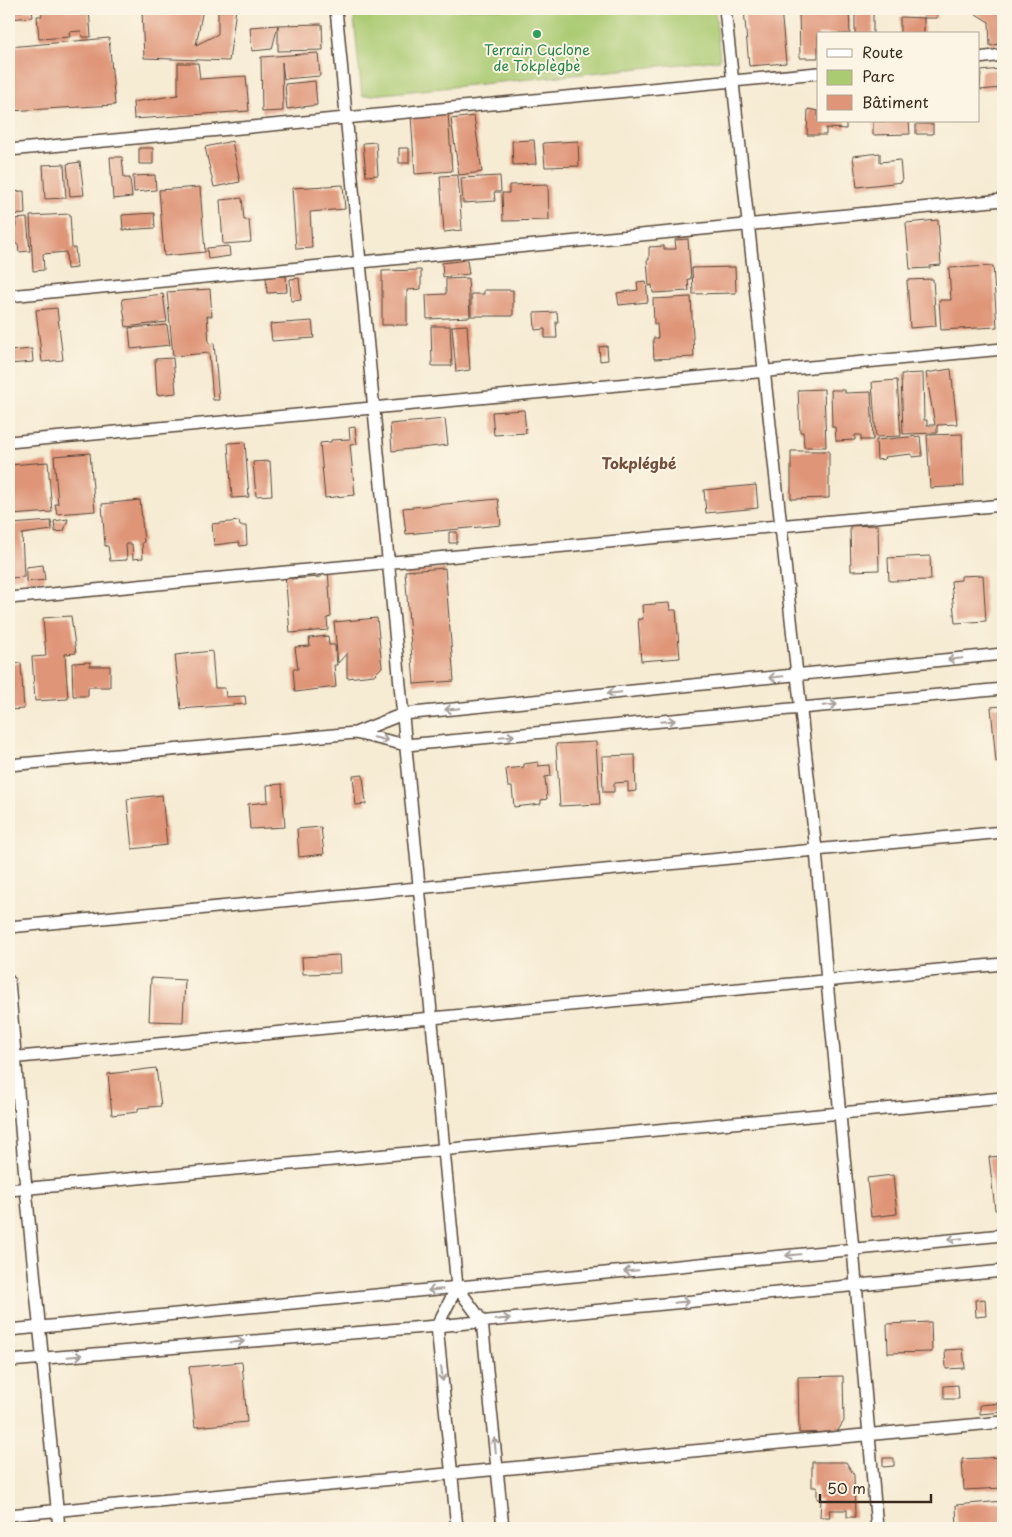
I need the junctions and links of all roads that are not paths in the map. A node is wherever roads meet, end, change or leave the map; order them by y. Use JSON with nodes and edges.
{"nodes":[{"id":1,"x":336,"y":9,"type":"edge"},
{"id":2,"x":725,"y":9,"type":"edge"},
{"id":3,"x":1003,"y":55,"type":"edge"},
{"id":4,"x":980,"y":58,"type":"edge"},
{"id":5,"x":817,"y":73,"type":"edge"},
{"id":6,"x":733,"y":81,"type":"junction"},
{"id":7,"x":346,"y":118,"type":"junction"},
{"id":8,"x":9,"y":150,"type":"edge"},
{"id":9,"x":1003,"y":200,"type":"edge"},
{"id":10,"x":748,"y":225,"type":"junction"},
{"id":11,"x":360,"y":263,"type":"junction"},
{"id":12,"x":9,"y":296,"type":"edge"},
{"id":13,"x":1003,"y":349,"type":"edge"},
{"id":14,"x":764,"y":371,"type":"junction"},
{"id":15,"x":374,"y":408,"type":"junction"},
{"id":16,"x":9,"y":442,"type":"edge"},
{"id":17,"x":1003,"y":505,"type":"edge"},
{"id":18,"x":780,"y":526,"type":"junction"},
{"id":19,"x":388,"y":562,"type":"junction"},
{"id":20,"x":9,"y":598,"type":"edge"},
{"id":21,"x":1003,"y":654,"type":"edge"},
{"id":22,"x":796,"y":675,"type":"junction"},
{"id":23,"x":1003,"y":689,"type":"edge"},
{"id":24,"x":801,"y":708,"type":"junction"},
{"id":25,"x":403,"y":714,"type":"junction"},
{"id":26,"x":355,"y":733,"type":"junction"},
{"id":27,"x":406,"y":745,"type":"junction"},
{"id":28,"x":9,"y":765,"type":"edge"},
{"id":29,"x":1003,"y":832,"type":"edge"},
{"id":30,"x":816,"y":850,"type":"junction"},
{"id":31,"x":419,"y":888,"type":"junction"},
{"id":32,"x":9,"y":927,"type":"edge"},
{"id":33,"x":1003,"y":964,"type":"edge"},
{"id":34,"x":9,"y":981,"type":"edge"},
{"id":35,"x":826,"y":981,"type":"junction"},
{"id":36,"x":432,"y":1018,"type":"junction"},
{"id":37,"x":12,"y":1057,"type":"edge"},
{"id":38,"x":1003,"y":1098,"type":"edge"},
{"id":39,"x":840,"y":1113,"type":"junction"},
{"id":40,"x":444,"y":1150,"type":"junction"},
{"id":41,"x":26,"y":1189,"type":"junction"},
{"id":42,"x":9,"y":1190,"type":"edge"},
{"id":43,"x":1003,"y":1235,"type":"edge"},
{"id":44,"x":853,"y":1249,"type":"junction"},
{"id":45,"x":1003,"y":1272,"type":"edge"},
{"id":46,"x":856,"y":1285,"type":"junction"},
{"id":47,"x":457,"y":1287,"type":"junction"},
{"id":48,"x":482,"y":1321,"type":"junction"},
{"id":49,"x":438,"y":1326,"type":"junction"},
{"id":50,"x":40,"y":1327,"type":"junction"},
{"id":51,"x":9,"y":1330,"type":"edge"},
{"id":52,"x":42,"y":1358,"type":"junction"},
{"id":53,"x":9,"y":1361,"type":"edge"},
{"id":54,"x":1003,"y":1422,"type":"edge"},
{"id":55,"x":868,"y":1435,"type":"junction"},
{"id":56,"x":497,"y":1470,"type":"junction"},
{"id":57,"x":452,"y":1474,"type":"junction"},
{"id":58,"x":57,"y":1511,"type":"junction"},
{"id":59,"x":9,"y":1515,"type":"edge"},
{"id":60,"x":59,"y":1528,"type":"edge"},
{"id":61,"x":457,"y":1528,"type":"edge"},
{"id":62,"x":503,"y":1528,"type":"edge"},
{"id":63,"x":877,"y":1528,"type":"edge"}],
"edges":[{"from":1,"to":7,"type":"street"},
{"from":2,"to":6,"type":"street"},
{"from":3,"to":4,"type":"street"},
{"from":5,"to":6,"type":"street"},
{"from":6,"to":7,"type":"street"},
{"from":6,"to":10,"type":"street"},
{"from":7,"to":8,"type":"street"},
{"from":7,"to":11,"type":"street"},
{"from":9,"to":10,"type":"street"},
{"from":10,"to":11,"type":"street"},
{"from":10,"to":14,"type":"street"},
{"from":11,"to":12,"type":"street"},
{"from":11,"to":15,"type":"street"},
{"from":13,"to":14,"type":"street"},
{"from":14,"to":15,"type":"street"},
{"from":14,"to":18,"type":"street"},
{"from":15,"to":16,"type":"street"},
{"from":15,"to":19,"type":"street"},
{"from":17,"to":18,"type":"street"},
{"from":18,"to":19,"type":"street"},
{"from":18,"to":22,"type":"street"},
{"from":19,"to":20,"type":"street"},
{"from":19,"to":25,"type":"street"},
{"from":21,"to":22,"type":"street","one_way":true},
{"from":22,"to":24,"type":"street"},
{"from":22,"to":25,"type":"street","one_way":true},
{"from":24,"to":23,"type":"street","one_way":true},
{"from":27,"to":24,"type":"street","one_way":true},
{"from":24,"to":30,"type":"street"},
{"from":25,"to":26,"type":"street"},
{"from":25,"to":27,"type":"street"},
{"from":26,"to":27,"type":"street","one_way":true},
{"from":26,"to":28,"type":"street"},
{"from":27,"to":31,"type":"street"},
{"from":29,"to":30,"type":"street"},
{"from":30,"to":31,"type":"street"},
{"from":30,"to":35,"type":"street"},
{"from":31,"to":32,"type":"street"},
{"from":31,"to":36,"type":"street"},
{"from":33,"to":35,"type":"street"},
{"from":34,"to":37,"type":"street"},
{"from":35,"to":36,"type":"street"},
{"from":35,"to":39,"type":"street"},
{"from":36,"to":37,"type":"street"},
{"from":36,"to":40,"type":"street"},
{"from":37,"to":41,"type":"street"},
{"from":38,"to":39,"type":"street"},
{"from":39,"to":40,"type":"street"},
{"from":39,"to":44,"type":"street"},
{"from":40,"to":41,"type":"street"},
{"from":40,"to":47,"type":"street"},
{"from":41,"to":42,"type":"street"},
{"from":41,"to":50,"type":"street"},
{"from":43,"to":44,"type":"street","one_way":true},
{"from":44,"to":46,"type":"street"},
{"from":44,"to":47,"type":"street","one_way":true},
{"from":45,"to":46,"type":"street"},
{"from":48,"to":46,"type":"street","one_way":true},
{"from":46,"to":55,"type":"street"},
{"from":47,"to":48,"type":"street"},
{"from":47,"to":49,"type":"street"},
{"from":47,"to":50,"type":"street","one_way":true},
{"from":48,"to":49,"type":"street"},
{"from":56,"to":48,"type":"street","one_way":true},
{"from":52,"to":49,"type":"street","one_way":true},
{"from":49,"to":57,"type":"street","one_way":true},
{"from":50,"to":51,"type":"street"},
{"from":50,"to":52,"type":"street"},
{"from":52,"to":53,"type":"street"},
{"from":52,"to":58,"type":"street"},
{"from":54,"to":55,"type":"street"},
{"from":55,"to":56,"type":"street"},
{"from":55,"to":63,"type":"street"},
{"from":56,"to":57,"type":"street"},
{"from":56,"to":62,"type":"street"},
{"from":57,"to":58,"type":"street"},
{"from":57,"to":61,"type":"street"},
{"from":58,"to":59,"type":"street"},
{"from":58,"to":60,"type":"street"}]}
